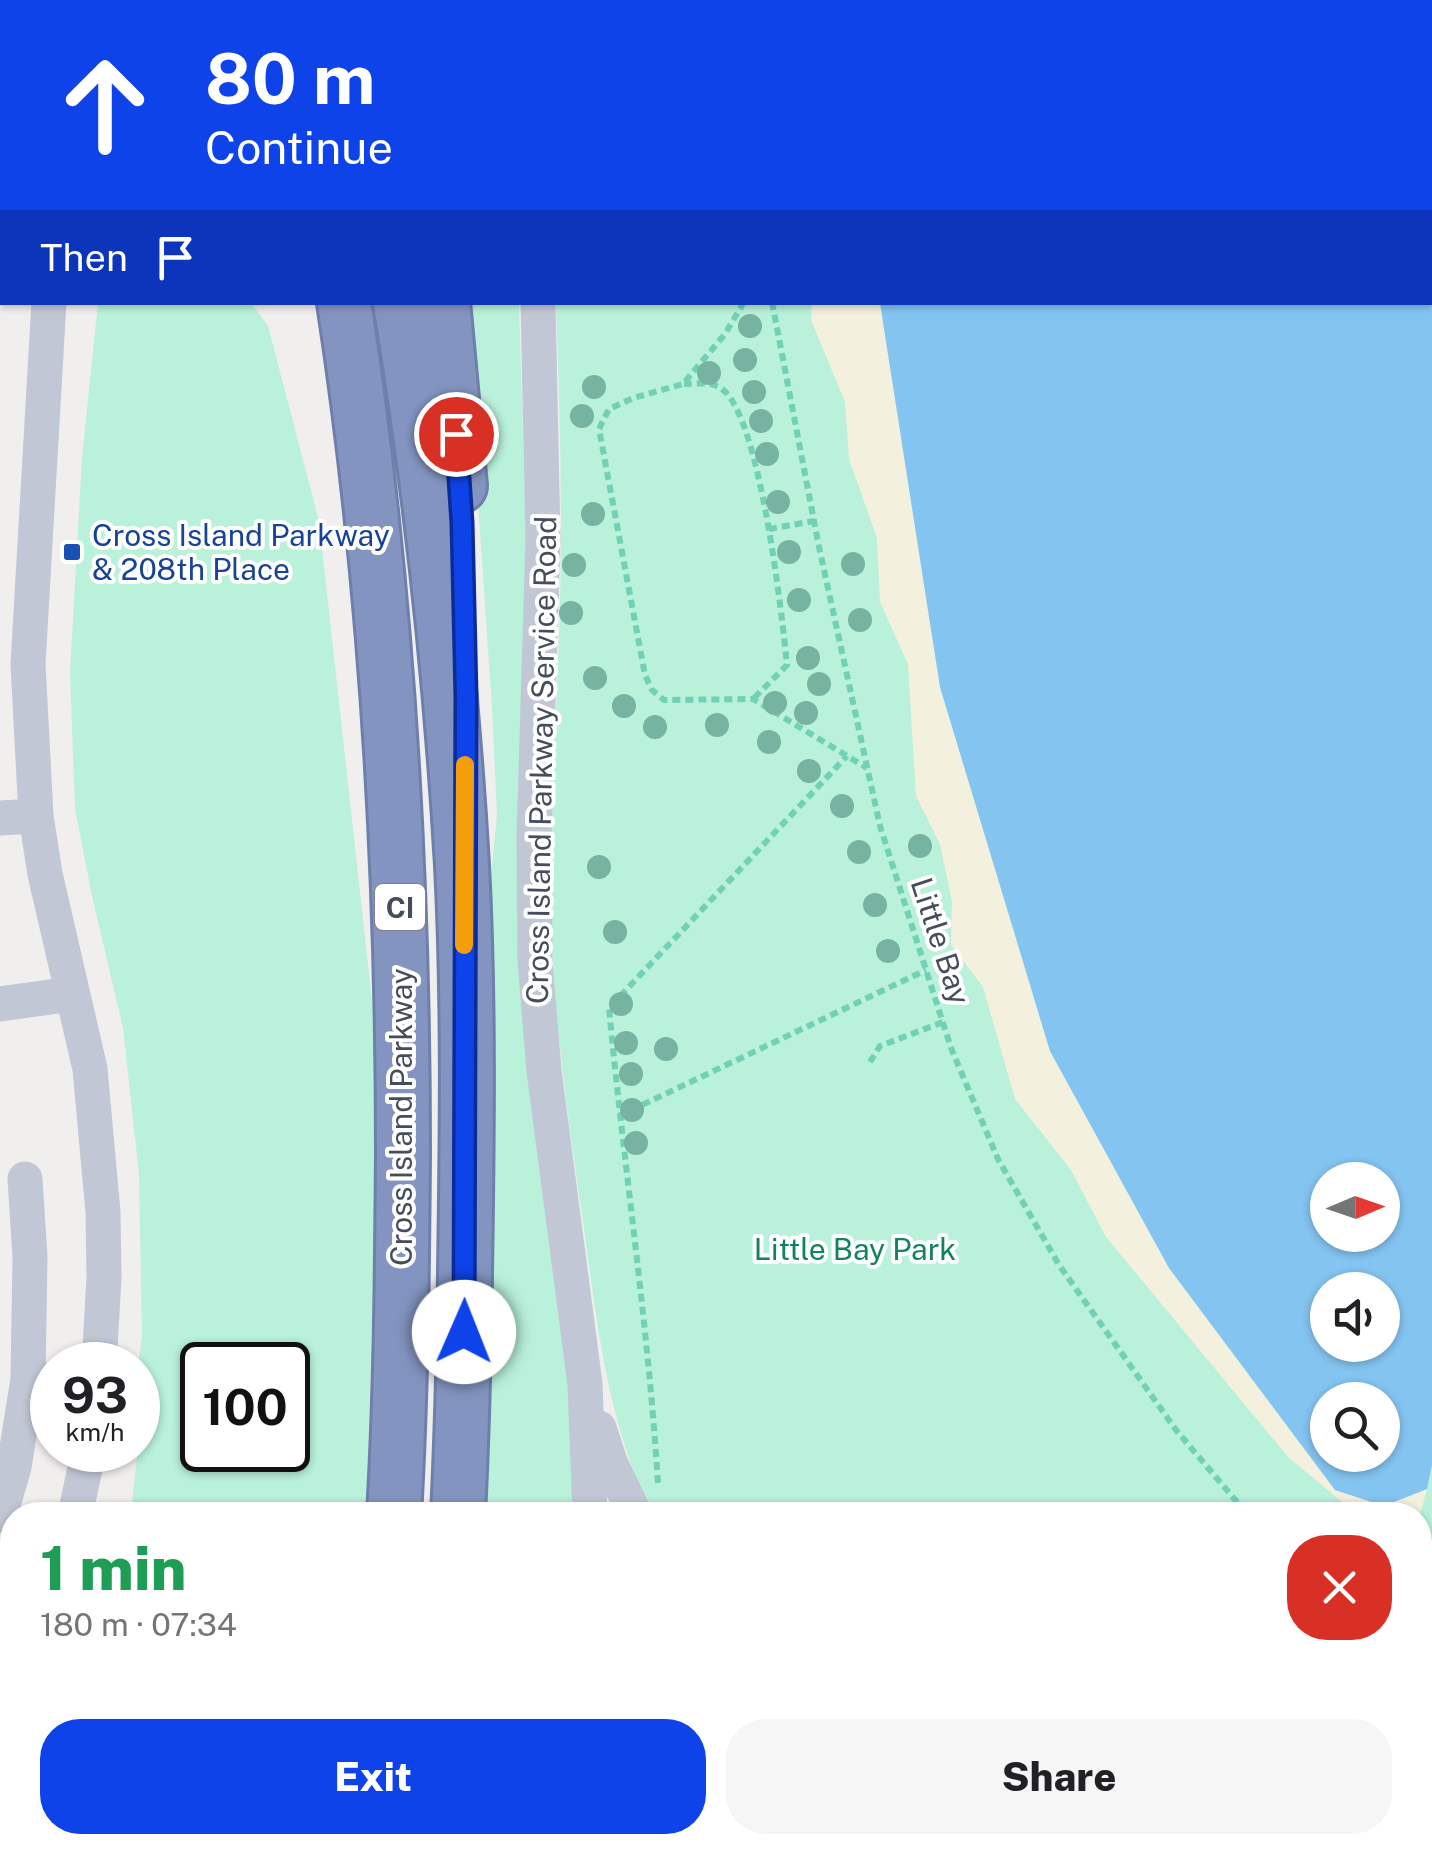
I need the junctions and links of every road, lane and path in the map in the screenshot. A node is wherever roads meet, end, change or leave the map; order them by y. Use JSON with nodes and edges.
{"nodes":[{"id":1,"x":49,"y":305,"type":"edge"},
{"id":2,"x":344,"y":305,"type":"edge"},
{"id":3,"x":400,"y":305,"type":"edge"},
{"id":4,"x":443,"y":305,"type":"edge"},
{"id":5,"x":538,"y":305,"type":"edge"},
{"id":6,"x":742,"y":305,"type":"edge"},
{"id":7,"x":773,"y":305,"type":"edge"},
{"id":8,"x":683,"y":384,"type":"junction"},
{"id":9,"x":814,"y":521,"type":"junction"},
{"id":10,"x":769,"y":529,"type":"junction"},
{"id":11,"x":754,"y":699,"type":"junction"},
{"id":12,"x":847,"y":756,"type":"junction"},
{"id":13,"x":867,"y":768,"type":"junction"},
{"id":14,"x":36,"y":816,"type":"junction"},
{"id":15,"x":0,"y":818,"type":"edge"},
{"id":16,"x":464,"y":927,"type":"junction"},
{"id":17,"x":926,"y":970,"type":"junction"},
{"id":18,"x":72,"y":994,"type":"junction"},
{"id":19,"x":0,"y":1004,"type":"edge"},
{"id":20,"x":943,"y":1022,"type":"junction"},
{"id":21,"x":870,"y":1062,"type":"dead end"},
{"id":22,"x":619,"y":1116,"type":"junction"},
{"id":23,"x":25,"y":1179,"type":"dead end"},
{"id":24,"x":100,"y":1342,"type":"edge"},
{"id":25,"x":582,"y":1354,"type":"junction"},
{"id":26,"x":84,"y":1472,"type":"edge"},
{"id":27,"x":4,"y":1502,"type":"edge"},
{"id":28,"x":78,"y":1502,"type":"edge"},
{"id":29,"x":395,"y":1502,"type":"edge"},
{"id":30,"x":459,"y":1502,"type":"edge"},
{"id":31,"x":590,"y":1502,"type":"edge"},
{"id":32,"x":643,"y":1502,"type":"edge"},
{"id":33,"x":646,"y":1502,"type":"edge"},
{"id":34,"x":1237,"y":1502,"type":"edge"}],
"edges":[{"from":1,"to":14,"type":"street"},
{"from":2,"to":29,"type":"highway","name":"Cross Island Parkway","number":"CI"},
{"from":3,"to":16,"type":"highway","number":"CI"},
{"from":4,"to":16,"type":"highway"},
{"from":5,"to":25,"type":"street","name":"Cross Island Parkway Service Road"},
{"from":6,"to":8,"type":"path"},
{"from":7,"to":9,"type":"path","name":"Little Bay"},
{"from":8,"to":10,"type":"path"},
{"from":8,"to":11,"type":"path"},
{"from":9,"to":10,"type":"path"},
{"from":9,"to":13,"type":"path","name":"Little Bay"},
{"from":10,"to":11,"type":"path"},
{"from":11,"to":12,"type":"path"},
{"from":12,"to":13,"type":"path"},
{"from":12,"to":22,"type":"path"},
{"from":13,"to":17,"type":"path","name":"Little Bay"},
{"from":14,"to":15,"type":"street"},
{"from":14,"to":18,"type":"street"},
{"from":16,"to":30,"type":"highway","number":"CI"},
{"from":17,"to":20,"type":"path","name":"Little Bay"},
{"from":17,"to":22,"type":"path"},
{"from":18,"to":19,"type":"street"},
{"from":18,"to":24,"type":"street"},
{"from":20,"to":21,"type":"path"},
{"from":20,"to":34,"type":"path","name":"Little Bay"},
{"from":22,"to":33,"type":"path"},
{"from":23,"to":27,"type":"street"},
{"from":25,"to":31,"type":"street","name":"Cross Island Parkway Service Road"},
{"from":25,"to":32,"type":"street"},
{"from":26,"to":28,"type":"street"}]}
